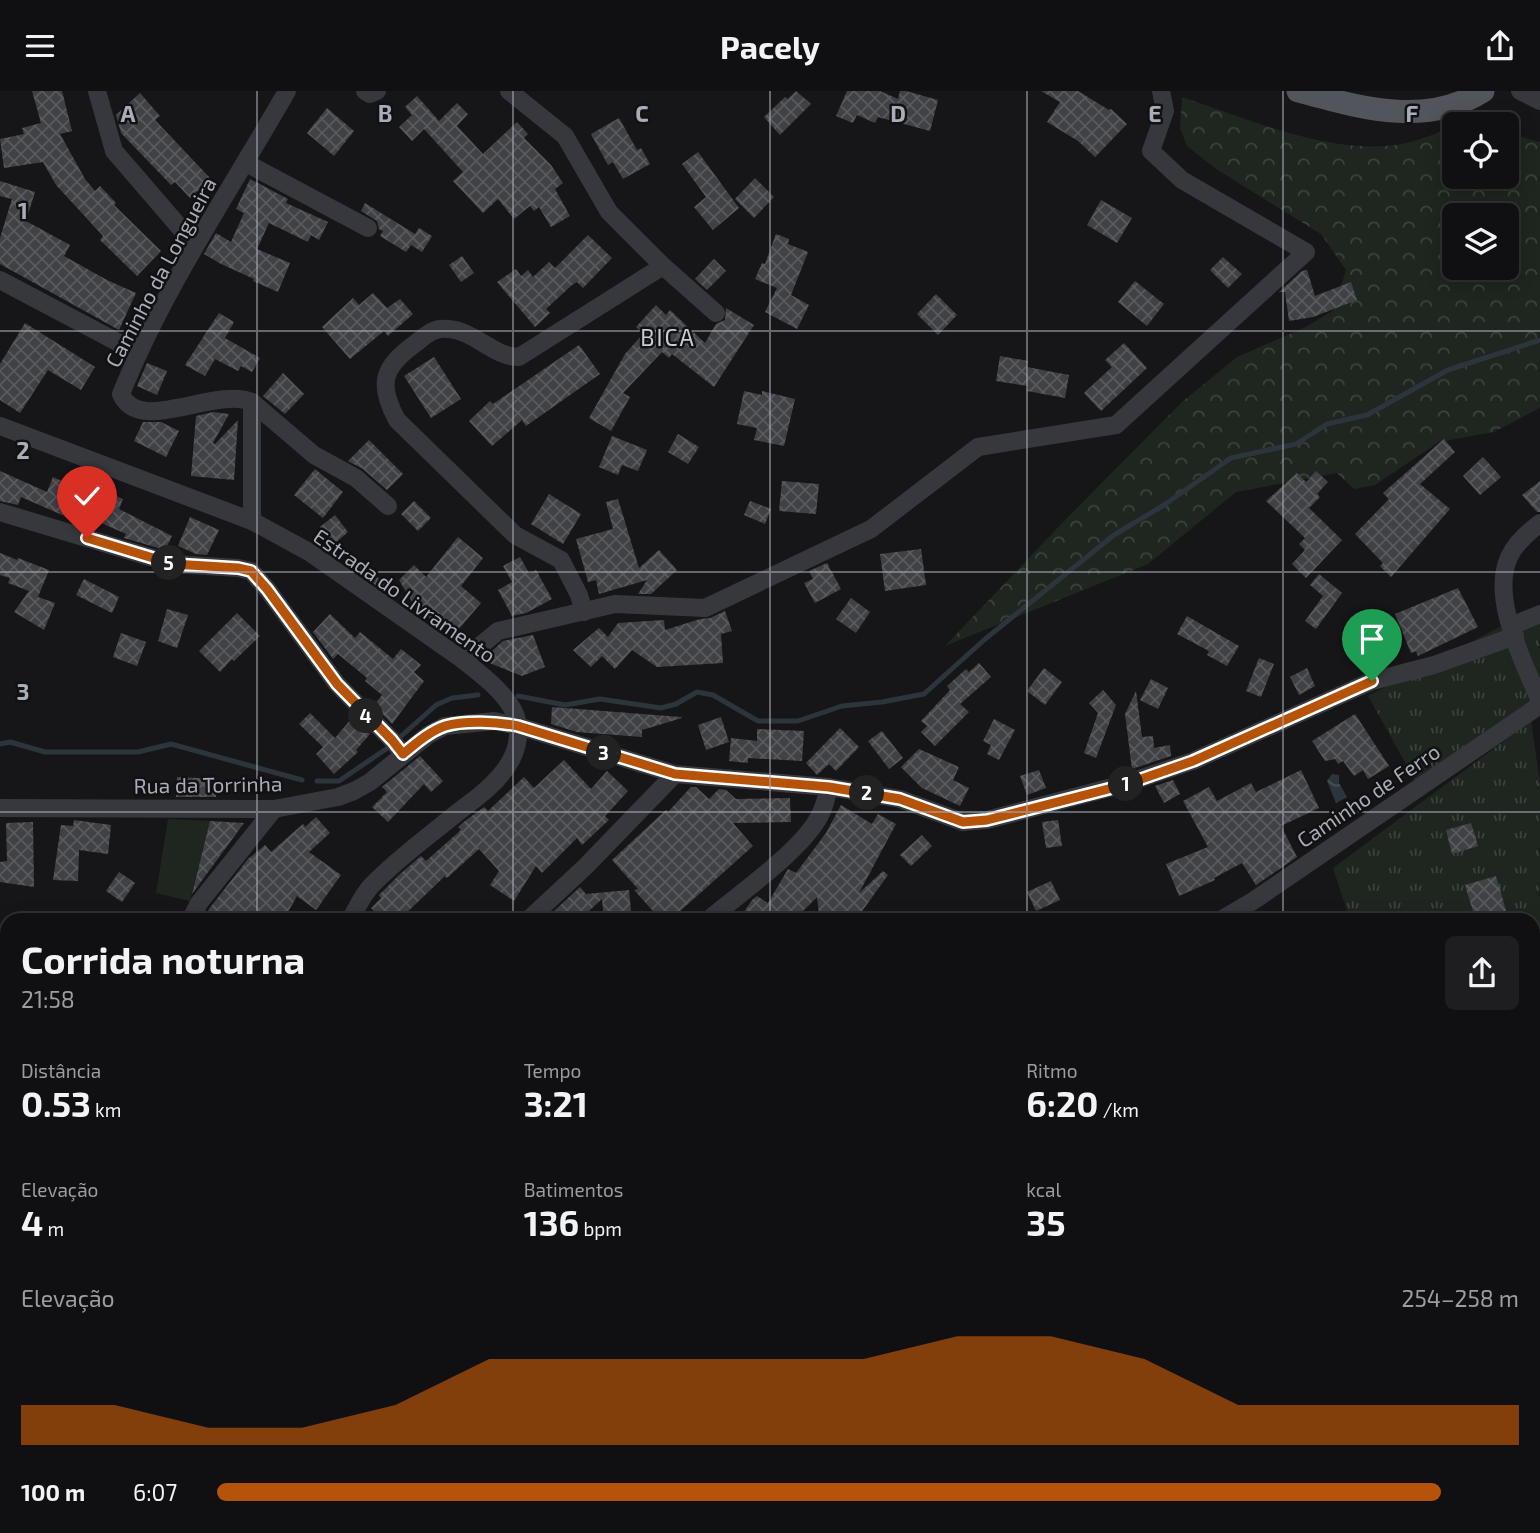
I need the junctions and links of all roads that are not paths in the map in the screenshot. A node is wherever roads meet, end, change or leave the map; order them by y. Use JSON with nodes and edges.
{"nodes":[{"id":1,"x":97,"y":91,"type":"edge"},
{"id":2,"x":287,"y":91,"type":"edge"},
{"id":3,"x":365,"y":91,"type":"edge"},
{"id":4,"x":377,"y":91,"type":"edge"},
{"id":5,"x":509,"y":91,"type":"edge"},
{"id":6,"x":1161,"y":91,"type":"edge"},
{"id":7,"x":1297,"y":91,"type":"edge"},
{"id":8,"x":1483,"y":91,"type":"edge"},
{"id":9,"x":1520,"y":91,"type":"edge"},
{"id":10,"x":1540,"y":101,"type":"edge"},
{"id":11,"x":246,"y":163,"type":"junction"},
{"id":12,"x":368,"y":228,"type":"dead end"},
{"id":13,"x":195,"y":245,"type":"junction"},
{"id":14,"x":663,"y":266,"type":"junction"},
{"id":15,"x":0,"y":280,"type":"edge"},
{"id":16,"x":716,"y":313,"type":"dead end"},
{"id":17,"x":138,"y":353,"type":"junction"},
{"id":18,"x":252,"y":402,"type":"junction"},
{"id":19,"x":0,"y":426,"type":"edge"},
{"id":20,"x":388,"y":506,"type":"dead end"},
{"id":21,"x":0,"y":512,"type":"edge"},
{"id":22,"x":252,"y":521,"type":"junction"},
{"id":23,"x":1540,"y":523,"type":"edge"},
{"id":24,"x":584,"y":612,"type":"junction"},
{"id":25,"x":1540,"y":614,"type":"edge"},
{"id":26,"x":1513,"y":631,"type":"junction"},
{"id":27,"x":463,"y":660,"type":"junction"},
{"id":28,"x":1540,"y":703,"type":"edge"},
{"id":29,"x":518,"y":726,"type":"junction"},
{"id":30,"x":397,"y":747,"type":"junction"},
{"id":31,"x":675,"y":774,"type":"junction"},
{"id":32,"x":829,"y":787,"type":"junction"},
{"id":33,"x":0,"y":808,"type":"edge"},
{"id":34,"x":274,"y":809,"type":"junction"},
{"id":35,"x":194,"y":913,"type":"edge"},
{"id":36,"x":354,"y":913,"type":"edge"},
{"id":37,"x":536,"y":913,"type":"edge"},
{"id":38,"x":716,"y":913,"type":"edge"},
{"id":39,"x":1233,"y":913,"type":"edge"}],
"edges":[{"from":1,"to":13,"type":"street"},
{"from":2,"to":11,"type":"street","name":"Caminho da Longueira"},
{"from":3,"to":4,"type":"street"},
{"from":5,"to":14,"type":"street"},
{"from":6,"to":24,"type":"street"},
{"from":7,"to":8,"type":"main road"},
{"from":9,"to":10,"type":"street"},
{"from":11,"to":12,"type":"street"},
{"from":11,"to":13,"type":"street","name":"Caminho da Longueira"},
{"from":13,"to":17,"type":"street","name":"Caminho da Longueira"},
{"from":14,"to":16,"type":"street"},
{"from":14,"to":24,"type":"street"},
{"from":15,"to":17,"type":"street"},
{"from":17,"to":18,"type":"street","name":"Caminho da Longueira"},
{"from":18,"to":20,"type":"street"},
{"from":18,"to":22,"type":"street"},
{"from":19,"to":22,"type":"street","name":"Estrada do Livramento"},
{"from":21,"to":30,"type":"street"},
{"from":22,"to":27,"type":"street","name":"Estrada do Livramento"},
{"from":23,"to":26,"type":"street"},
{"from":24,"to":27,"type":"street"},
{"from":25,"to":26,"type":"street","name":"Rua da Torrinha"},
{"from":26,"to":28,"type":"street"},
{"from":26,"to":32,"type":"street","name":"Rua da Torrinha"},
{"from":27,"to":29,"type":"street","name":"Estrada do Livramento"},
{"from":28,"to":39,"type":"street","name":"Caminho de Ferro"},
{"from":29,"to":30,"type":"street","name":"Rua da Torrinha"},
{"from":29,"to":31,"type":"street","name":"Rua da Torrinha"},
{"from":29,"to":36,"type":"street"},
{"from":30,"to":34,"type":"street","name":"Rua da Torrinha"},
{"from":31,"to":32,"type":"street","name":"Rua da Torrinha"},
{"from":31,"to":37,"type":"street"},
{"from":32,"to":38,"type":"street"},
{"from":33,"to":34,"type":"street","name":"Rua da Torrinha"},
{"from":34,"to":35,"type":"street"}]}
